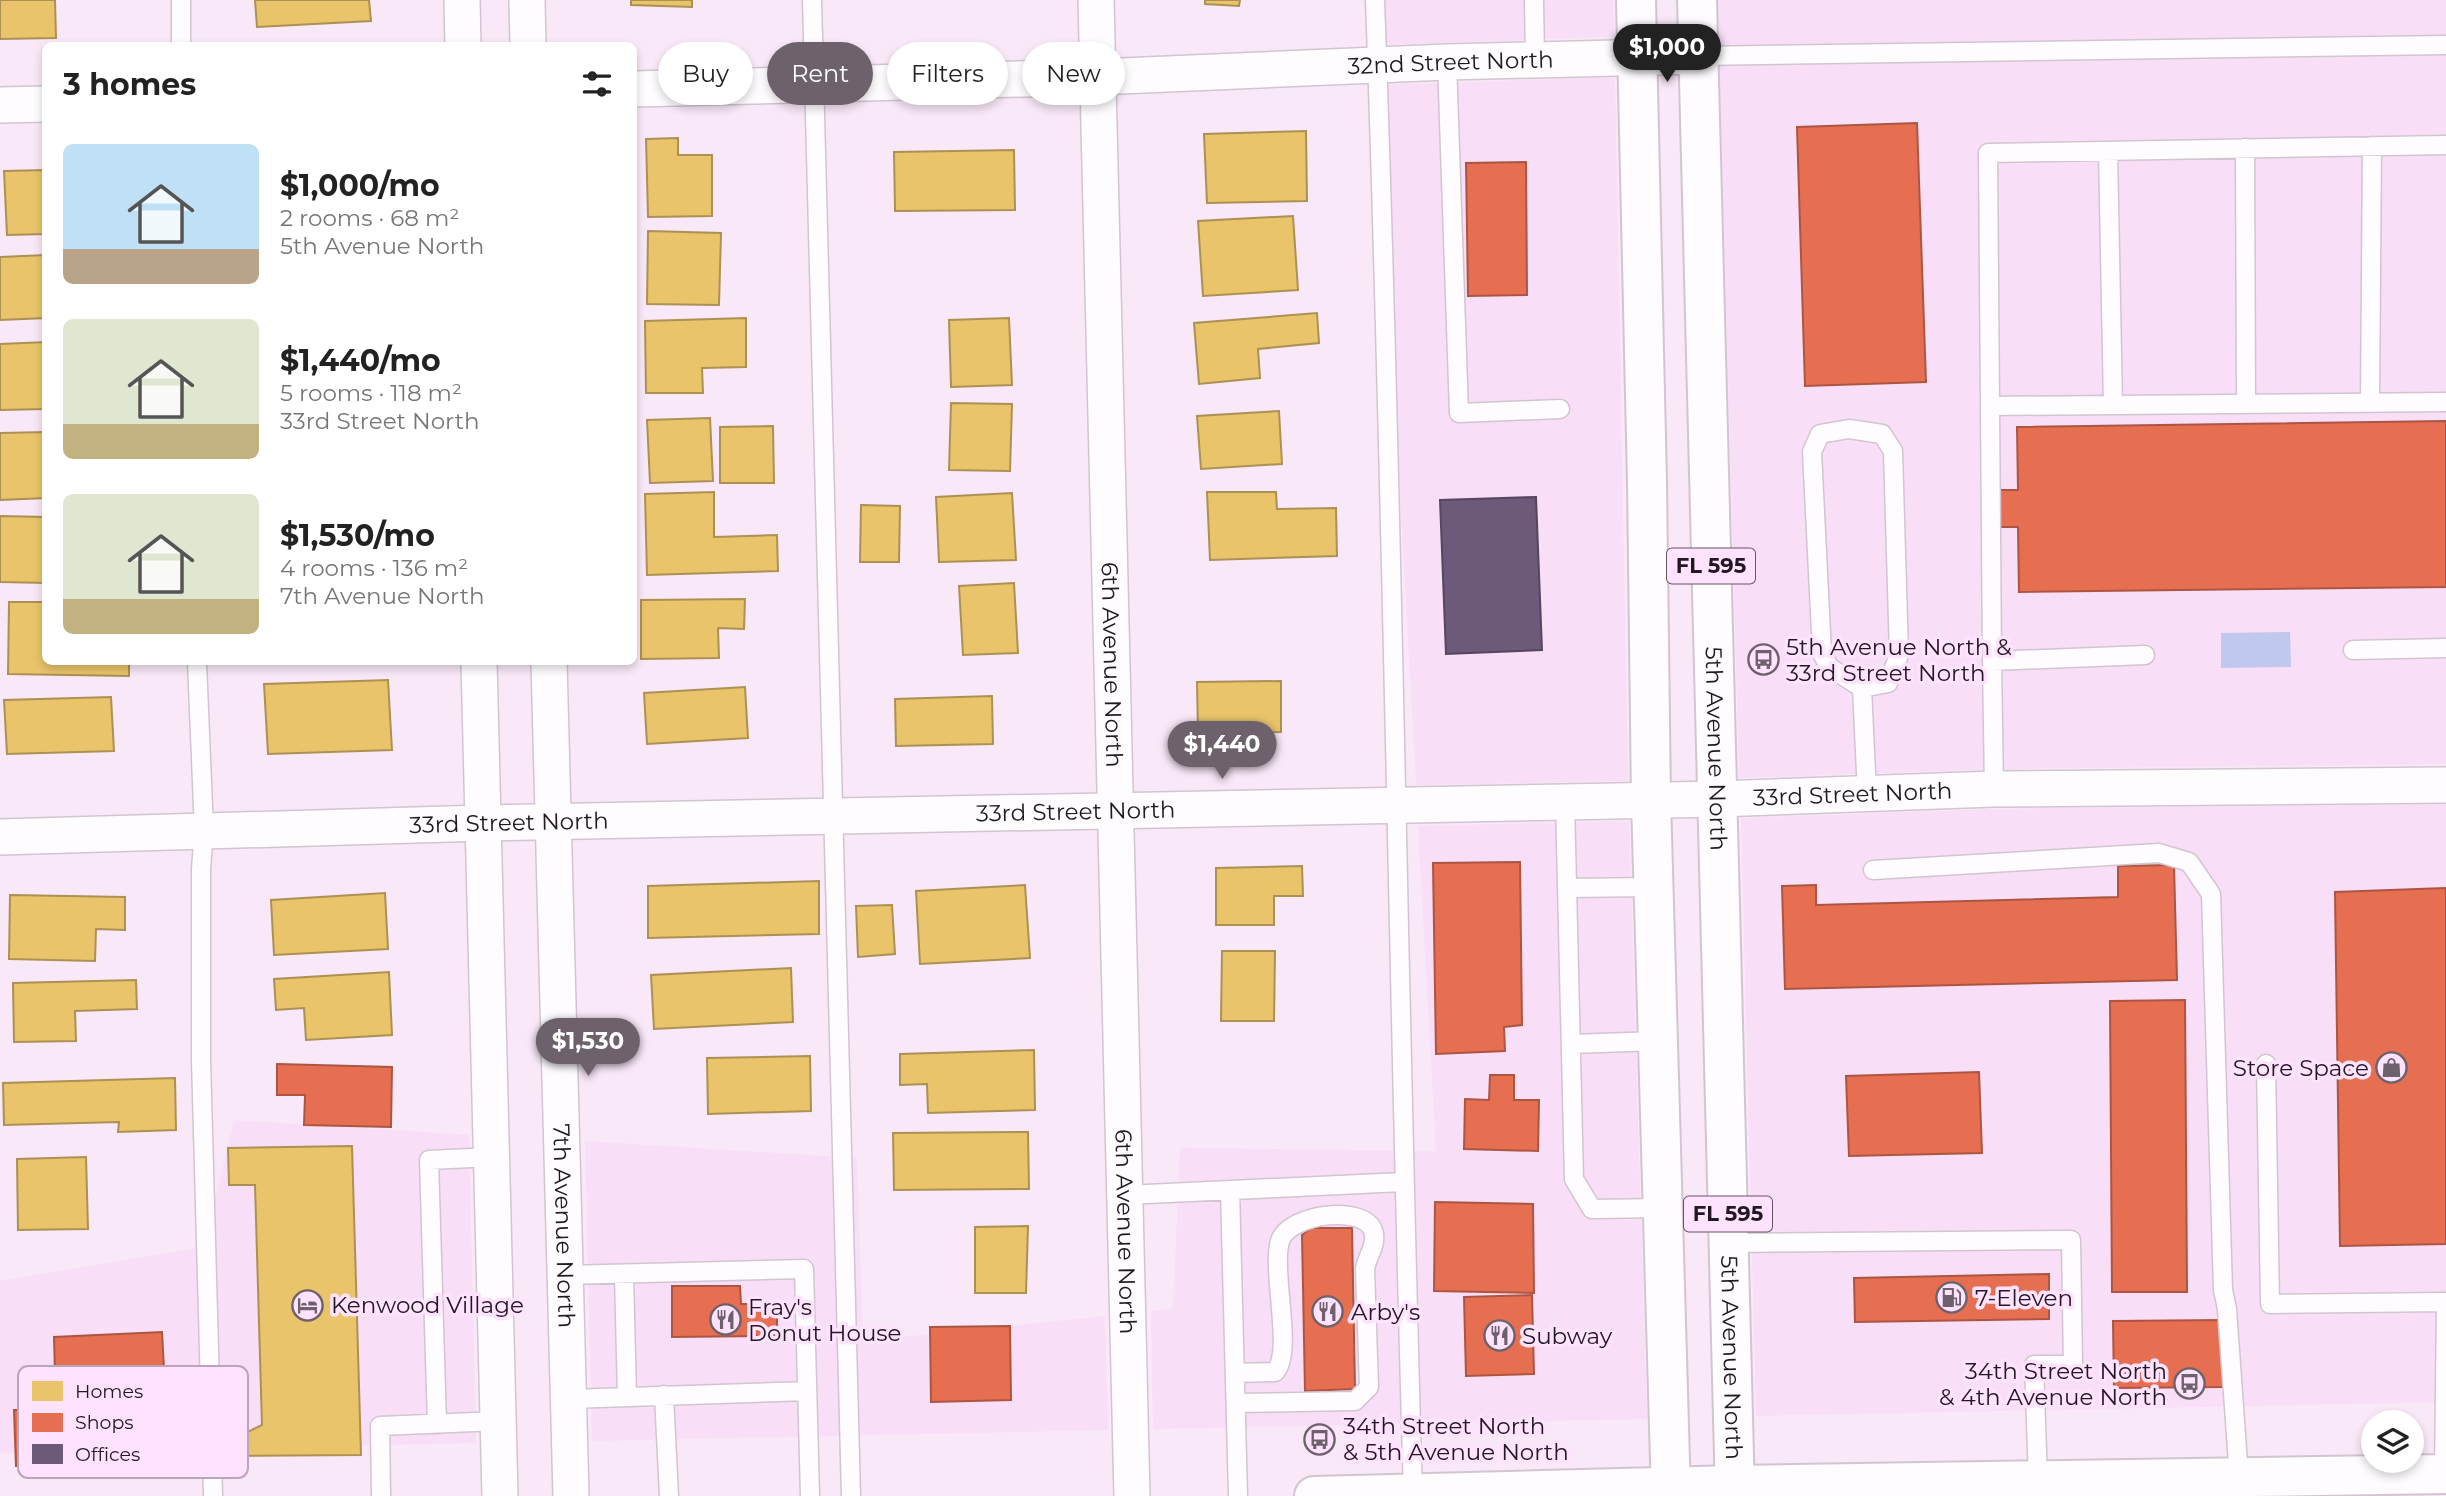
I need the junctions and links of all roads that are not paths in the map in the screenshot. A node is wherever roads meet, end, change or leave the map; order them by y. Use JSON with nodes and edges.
{"nodes":[{"id":1,"x":181,"y":0,"type":"edge"},
{"id":2,"x":462,"y":0,"type":"edge"},
{"id":3,"x":527,"y":0,"type":"edge"},
{"id":4,"x":812,"y":0,"type":"edge"},
{"id":5,"x":1096,"y":0,"type":"edge"},
{"id":6,"x":1375,"y":0,"type":"edge"},
{"id":7,"x":1534,"y":0,"type":"edge"},
{"id":8,"x":1636,"y":0,"type":"edge"},
{"id":9,"x":1697,"y":0,"type":"edge"},
{"id":10,"x":181,"y":42,"type":"edge"},
{"id":11,"x":463,"y":42,"type":"edge"},
{"id":12,"x":528,"y":42,"type":"edge"},
{"id":13,"x":812,"y":42,"type":"edge"},
{"id":14,"x":1097,"y":42,"type":"edge"},
{"id":15,"x":2446,"y":45,"type":"edge"},
{"id":16,"x":1637,"y":56,"type":"junction"},
{"id":17,"x":1698,"y":57,"type":"junction"},
{"id":18,"x":1535,"y":59,"type":"junction"},
{"id":19,"x":1447,"y":62,"type":"junction"},
{"id":20,"x":1377,"y":65,"type":"junction"},
{"id":21,"x":1125,"y":76,"type":"edge"},
{"id":22,"x":1022,"y":79,"type":"edge"},
{"id":23,"x":873,"y":83,"type":"edge"},
{"id":24,"x":767,"y":86,"type":"edge"},
{"id":25,"x":637,"y":89,"type":"edge"},
{"id":26,"x":42,"y":104,"type":"edge"},
{"id":27,"x":0,"y":105,"type":"edge"},
{"id":28,"x":813,"y":105,"type":"edge"},
{"id":29,"x":1099,"y":105,"type":"edge"},
{"id":30,"x":2446,"y":145,"type":"edge"},
{"id":31,"x":2372,"y":146,"type":"junction"},
{"id":32,"x":2245,"y":148,"type":"junction"},
{"id":33,"x":2108,"y":151,"type":"junction"},
{"id":34,"x":2370,"y":402,"type":"junction"},
{"id":35,"x":2446,"y":402,"type":"edge"},
{"id":36,"x":2246,"y":403,"type":"junction"},
{"id":37,"x":1991,"y":405,"type":"junction"},
{"id":38,"x":2113,"y":405,"type":"junction"},
{"id":39,"x":1560,"y":409,"type":"dead end"},
{"id":40,"x":2446,"y":648,"type":"edge"},
{"id":41,"x":2353,"y":650,"type":"dead end"},
{"id":42,"x":2145,"y":656,"type":"dead end"},
{"id":43,"x":1992,"y":661,"type":"junction"},
{"id":44,"x":197,"y":665,"type":"edge"},
{"id":45,"x":479,"y":665,"type":"edge"},
{"id":46,"x":549,"y":665,"type":"edge"},
{"id":47,"x":1862,"y":688,"type":"junction"},
{"id":48,"x":2446,"y":785,"type":"edge"},
{"id":49,"x":1994,"y":789,"type":"junction"},
{"id":50,"x":1867,"y":794,"type":"junction"},
{"id":51,"x":1718,"y":799,"type":"junction"},
{"id":52,"x":1651,"y":800,"type":"junction"},
{"id":53,"x":1565,"y":802,"type":"junction"},
{"id":54,"x":1398,"y":806,"type":"junction"},
{"id":55,"x":1116,"y":811,"type":"junction"},
{"id":56,"x":831,"y":816,"type":"junction"},
{"id":57,"x":555,"y":822,"type":"junction"},
{"id":58,"x":483,"y":823,"type":"junction"},
{"id":59,"x":204,"y":831,"type":"junction"},
{"id":60,"x":0,"y":837,"type":"edge"},
{"id":61,"x":1872,"y":870,"type":"dead end"},
{"id":62,"x":1654,"y":887,"type":"junction"},
{"id":63,"x":1567,"y":888,"type":"junction"},
{"id":64,"x":1658,"y":1041,"type":"junction"},
{"id":65,"x":1571,"y":1044,"type":"junction"},
{"id":66,"x":2266,"y":1064,"type":"dead end"},
{"id":67,"x":492,"y":1157,"type":"junction"},
{"id":68,"x":1403,"y":1182,"type":"junction"},
{"id":69,"x":1230,"y":1190,"type":"junction"},
{"id":70,"x":1125,"y":1195,"type":"junction"},
{"id":71,"x":1663,"y":1208,"type":"junction"},
{"id":72,"x":1729,"y":1243,"type":"junction"},
{"id":73,"x":624,"y":1274,"type":"junction"},
{"id":74,"x":565,"y":1275,"type":"junction"},
{"id":75,"x":2446,"y":1302,"type":"edge"},
{"id":76,"x":209,"y":1366,"type":"edge"},
{"id":77,"x":1235,"y":1373,"type":"junction"},
{"id":78,"x":807,"y":1391,"type":"junction"},
{"id":79,"x":664,"y":1395,"type":"junction"},
{"id":80,"x":628,"y":1397,"type":"junction"},
{"id":81,"x":569,"y":1399,"type":"junction"},
{"id":82,"x":1236,"y":1403,"type":"junction"},
{"id":83,"x":498,"y":1421,"type":"junction"},
{"id":84,"x":437,"y":1424,"type":"junction"},
{"id":85,"x":2445,"y":1474,"type":"edge"},
{"id":86,"x":2239,"y":1477,"type":"junction"},
{"id":87,"x":213,"y":1478,"type":"edge"},
{"id":88,"x":2038,"y":1480,"type":"junction"},
{"id":89,"x":1735,"y":1490,"type":"edge"},
{"id":90,"x":1671,"y":1492,"type":"edge"},
{"id":91,"x":1413,"y":1494,"type":"edge"},
{"id":92,"x":213,"y":1496,"type":"edge"},
{"id":93,"x":381,"y":1496,"type":"edge"},
{"id":94,"x":500,"y":1496,"type":"edge"},
{"id":95,"x":571,"y":1496,"type":"edge"},
{"id":96,"x":669,"y":1496,"type":"edge"},
{"id":97,"x":810,"y":1496,"type":"edge"},
{"id":98,"x":851,"y":1496,"type":"edge"},
{"id":99,"x":1132,"y":1496,"type":"edge"},
{"id":100,"x":1238,"y":1496,"type":"edge"},
{"id":101,"x":1314,"y":1496,"type":"edge"}],
"edges":[{"from":1,"to":10,"type":"lane"},
{"from":2,"to":11,"type":"street"},
{"from":3,"to":12,"type":"street"},
{"from":4,"to":13,"type":"lane"},
{"from":5,"to":14,"type":"street","name":"6th Avenue North"},
{"from":6,"to":20,"type":"lane"},
{"from":7,"to":18,"type":"lane"},
{"from":8,"to":16,"type":"main road","number":"FL 595"},
{"from":9,"to":17,"type":"main road","name":"5th Avenue North","number":"FL 595"},
{"from":15,"to":17,"type":"lane"},
{"from":16,"to":17,"type":"street","name":"32nd Street North"},
{"from":16,"to":18,"type":"street","name":"32nd Street North"},
{"from":16,"to":52,"type":"main road","number":"FL 595"},
{"from":17,"to":51,"type":"main road","name":"5th Avenue North","number":"FL 595"},
{"from":18,"to":19,"type":"street","name":"32nd Street North"},
{"from":19,"to":20,"type":"street","name":"32nd Street North"},
{"from":19,"to":39,"type":"lane"},
{"from":20,"to":21,"type":"street","name":"32nd Street North"},
{"from":20,"to":54,"type":"lane"},
{"from":22,"to":23,"type":"street","name":"32nd Street North"},
{"from":24,"to":25,"type":"street","name":"32nd Street North"},
{"from":26,"to":27,"type":"street"},
{"from":28,"to":56,"type":"lane"},
{"from":29,"to":55,"type":"street","name":"6th Avenue North"},
{"from":30,"to":31,"type":"lane"},
{"from":31,"to":32,"type":"lane"},
{"from":31,"to":34,"type":"lane"},
{"from":32,"to":33,"type":"lane"},
{"from":32,"to":36,"type":"lane"},
{"from":33,"to":37,"type":"lane"},
{"from":33,"to":38,"type":"lane"},
{"from":34,"to":35,"type":"lane"},
{"from":34,"to":36,"type":"lane"},
{"from":36,"to":38,"type":"lane"},
{"from":37,"to":38,"type":"lane"},
{"from":37,"to":43,"type":"lane"},
{"from":40,"to":41,"type":"lane"},
{"from":42,"to":43,"type":"lane"},
{"from":43,"to":49,"type":"lane"},
{"from":44,"to":59,"type":"lane"},
{"from":45,"to":58,"type":"street"},
{"from":46,"to":57,"type":"street","name":"7th Avenue North"},
{"from":47,"to":47,"type":"lane"},
{"from":47,"to":50,"type":"lane"},
{"from":48,"to":49,"type":"street","name":"33rd Street North"},
{"from":49,"to":50,"type":"street","name":"33rd Street North"},
{"from":50,"to":51,"type":"street","name":"33rd Street North"},
{"from":51,"to":52,"type":"street","name":"33rd Street North"},
{"from":51,"to":72,"type":"main road","name":"5th Avenue North","number":"FL 595"},
{"from":52,"to":53,"type":"street","name":"33rd Street North"},
{"from":52,"to":62,"type":"main road","number":"FL 595"},
{"from":53,"to":54,"type":"street","name":"33rd Street North"},
{"from":53,"to":63,"type":"lane"},
{"from":54,"to":55,"type":"street","name":"33rd Street North"},
{"from":54,"to":68,"type":"lane"},
{"from":55,"to":56,"type":"street","name":"33rd Street North"},
{"from":55,"to":70,"type":"street","name":"6th Avenue North"},
{"from":56,"to":57,"type":"street","name":"33rd Street North"},
{"from":56,"to":98,"type":"lane"},
{"from":57,"to":58,"type":"street","name":"33rd Street North"},
{"from":57,"to":74,"type":"street","name":"7th Avenue North"},
{"from":58,"to":59,"type":"street","name":"33rd Street North"},
{"from":58,"to":67,"type":"street"},
{"from":59,"to":60,"type":"street","name":"33rd Street North"},
{"from":59,"to":76,"type":"lane"},
{"from":61,"to":86,"type":"lane"},
{"from":62,"to":63,"type":"lane"},
{"from":62,"to":64,"type":"main road","number":"FL 595"},
{"from":63,"to":65,"type":"lane"},
{"from":64,"to":65,"type":"lane"},
{"from":64,"to":71,"type":"main road","number":"FL 595"},
{"from":65,"to":71,"type":"lane"},
{"from":66,"to":75,"type":"lane"},
{"from":67,"to":83,"type":"street"},
{"from":67,"to":84,"type":"lane"},
{"from":68,"to":69,"type":"lane"},
{"from":68,"to":91,"type":"lane"},
{"from":69,"to":70,"type":"lane"},
{"from":69,"to":77,"type":"lane"},
{"from":70,"to":99,"type":"street","name":"6th Avenue North"},
{"from":71,"to":90,"type":"main road","number":"FL 595"},
{"from":72,"to":88,"type":"lane"},
{"from":72,"to":89,"type":"main road","name":"5th Avenue North","number":"FL 595"},
{"from":73,"to":74,"type":"lane"},
{"from":73,"to":78,"type":"lane"},
{"from":73,"to":80,"type":"lane"},
{"from":74,"to":81,"type":"street","name":"7th Avenue North"},
{"from":75,"to":85,"type":"lane"},
{"from":77,"to":82,"type":"lane"},
{"from":77,"to":82,"type":"lane"},
{"from":78,"to":79,"type":"lane"},
{"from":78,"to":97,"type":"lane"},
{"from":79,"to":80,"type":"lane"},
{"from":79,"to":96,"type":"lane"},
{"from":80,"to":81,"type":"lane"},
{"from":81,"to":95,"type":"street","name":"7th Avenue North"},
{"from":82,"to":100,"type":"lane"},
{"from":83,"to":84,"type":"lane"},
{"from":83,"to":94,"type":"street"},
{"from":84,"to":93,"type":"lane"},
{"from":85,"to":86,"type":"main road"},
{"from":86,"to":88,"type":"main road"},
{"from":87,"to":92,"type":"lane"},
{"from":88,"to":89,"type":"main road"},
{"from":89,"to":90,"type":"main road"},
{"from":90,"to":91,"type":"main road"},
{"from":91,"to":101,"type":"main road"}]}
